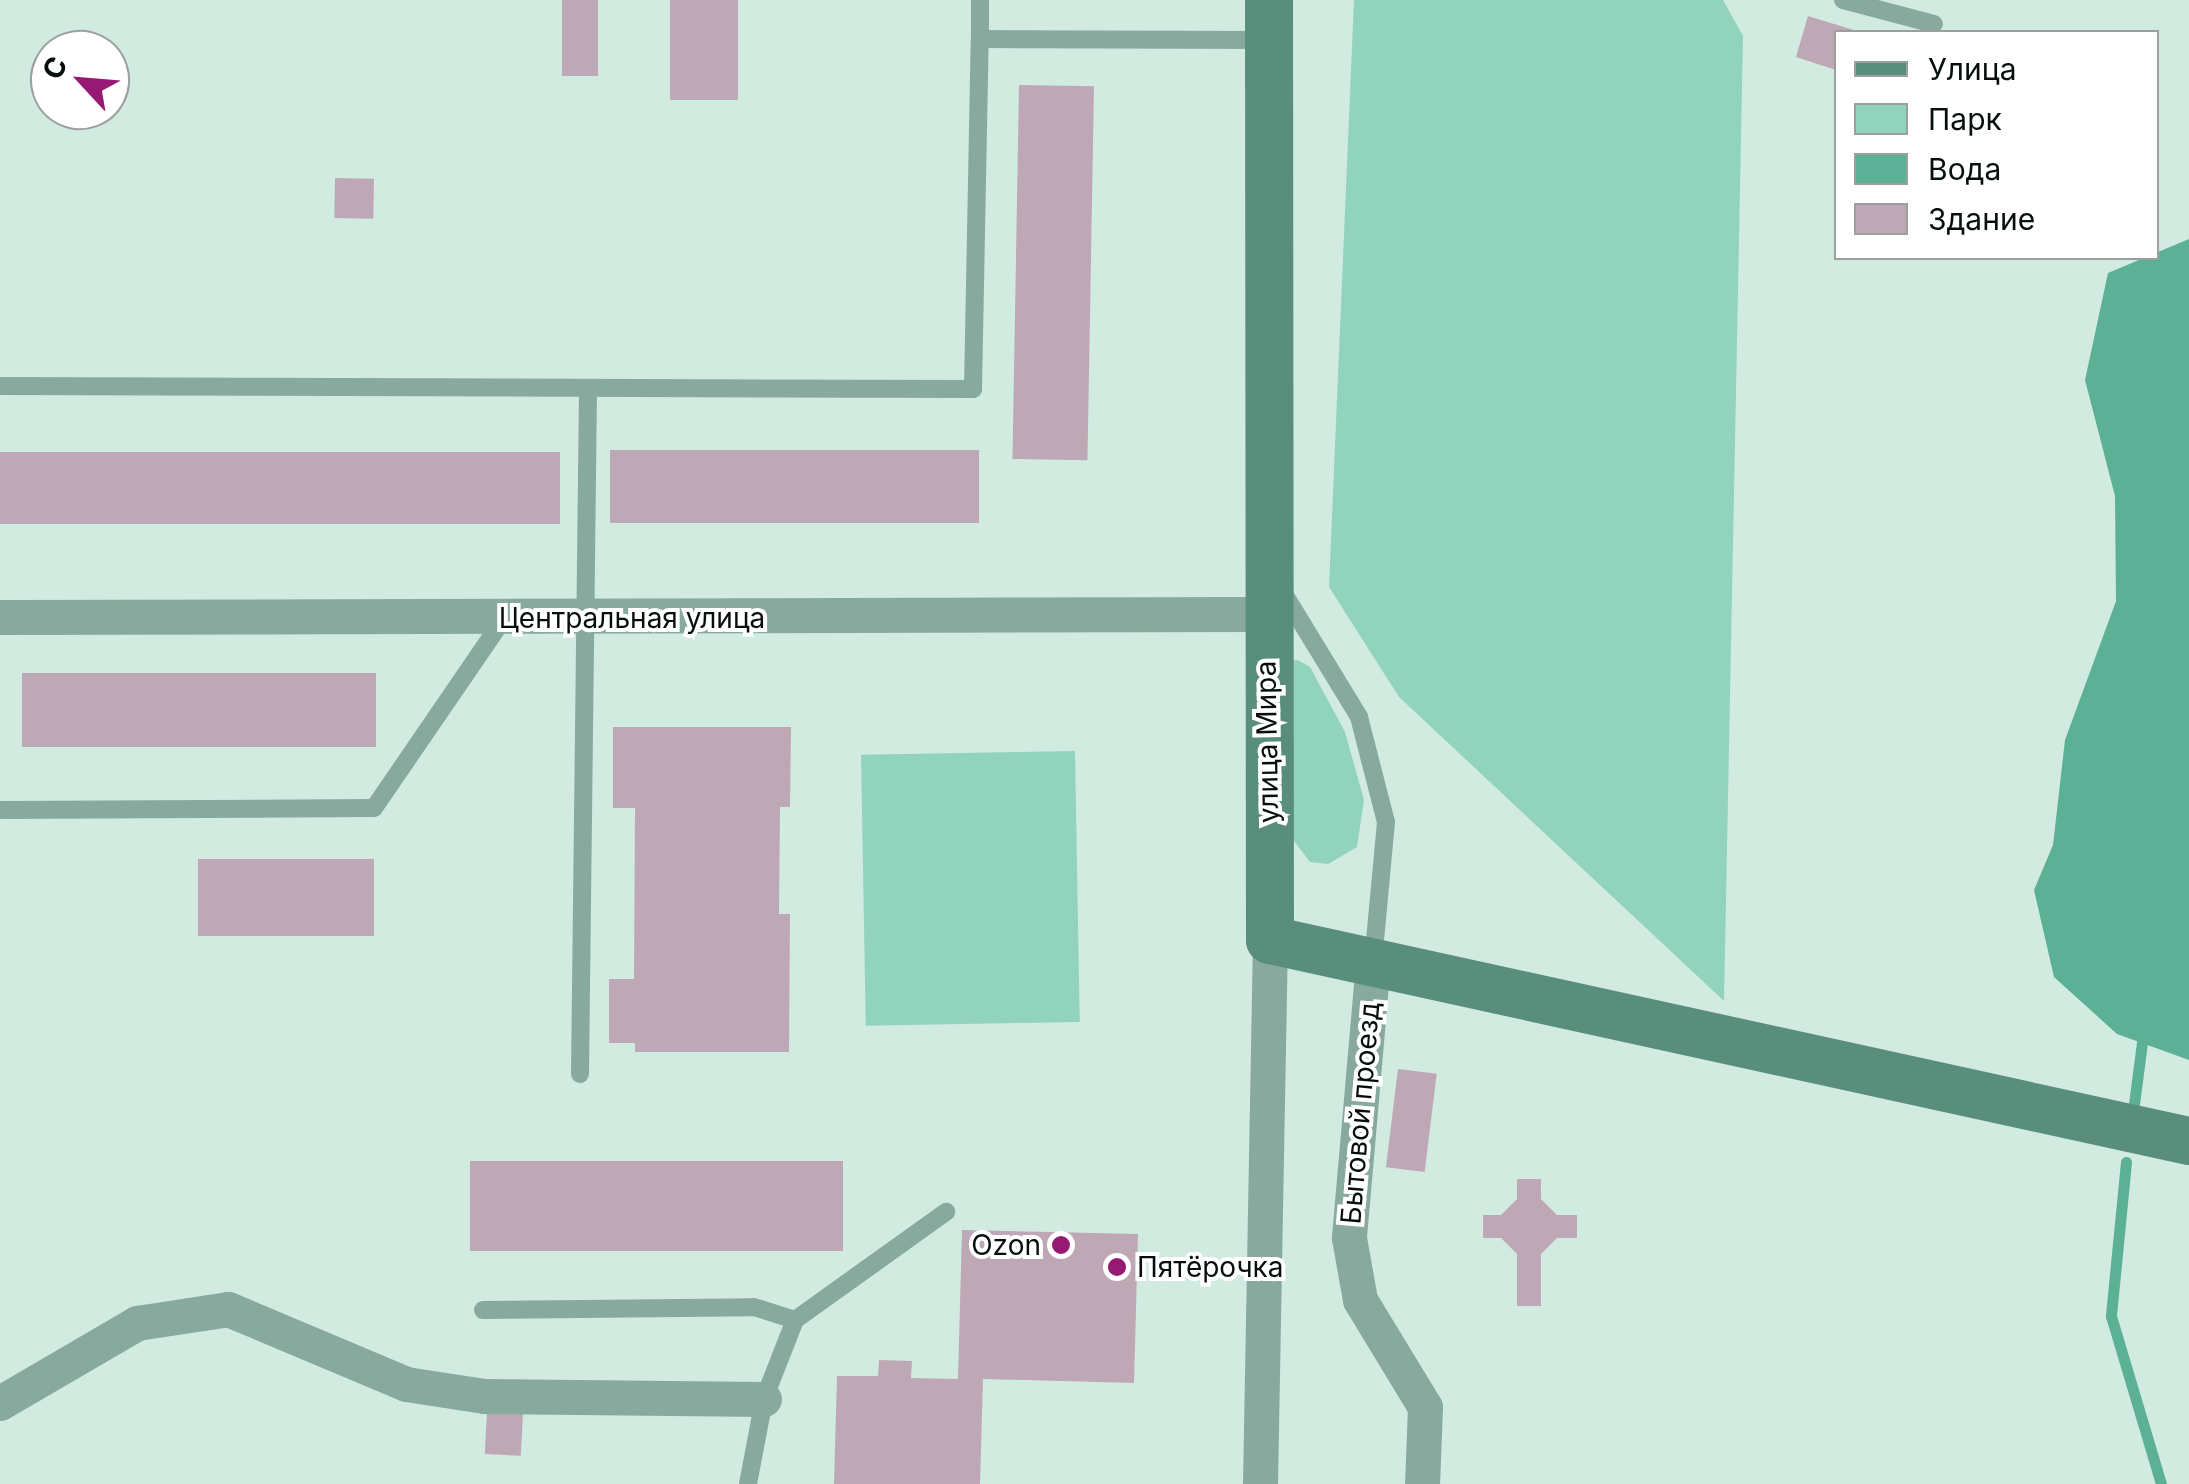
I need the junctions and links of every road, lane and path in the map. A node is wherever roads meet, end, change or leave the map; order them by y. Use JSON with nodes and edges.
{"nodes":[{"id":1,"x":980,"y":0,"type":"edge"},
{"id":2,"x":1843,"y":0,"type":"edge"},
{"id":3,"x":1269,"y":20,"type":"edge"},
{"id":4,"x":1934,"y":24,"type":"dead end"},
{"id":5,"x":980,"y":39,"type":"junction"},
{"id":6,"x":0,"y":386,"type":"edge"},
{"id":7,"x":588,"y":388,"type":"junction"},
{"id":8,"x":1265,"y":564,"type":"junction"},
{"id":9,"x":1265,"y":614,"type":"junction"},
{"id":10,"x":0,"y":616,"type":"edge"},
{"id":11,"x":504,"y":618,"type":"junction"},
{"id":12,"x":588,"y":618,"type":"junction"},
{"id":13,"x":0,"y":810,"type":"edge"},
{"id":14,"x":1270,"y":940,"type":"junction"},
{"id":15,"x":1373,"y":962,"type":"junction"},
{"id":16,"x":580,"y":1074,"type":"dead end"},
{"id":17,"x":2189,"y":1141,"type":"edge"},
{"id":18,"x":946,"y":1212,"type":"dead end"},
{"id":19,"x":483,"y":1310,"type":"dead end"},
{"id":20,"x":795,"y":1320,"type":"junction"},
{"id":21,"x":764,"y":1399,"type":"junction"},
{"id":22,"x":0,"y":1403,"type":"edge"},
{"id":23,"x":748,"y":1484,"type":"edge"},
{"id":24,"x":1260,"y":1484,"type":"edge"},
{"id":25,"x":1422,"y":1484,"type":"edge"}],
"edges":[{"from":1,"to":5,"type":"lane"},
{"from":2,"to":4,"type":"lane"},
{"from":3,"to":5,"type":"lane"},
{"from":3,"to":8,"type":"street","name":"улица Мира"},
{"from":5,"to":7,"type":"lane"},
{"from":6,"to":7,"type":"lane"},
{"from":7,"to":12,"type":"lane"},
{"from":8,"to":9,"type":"street","name":"улица Мира"},
{"from":8,"to":15,"type":"lane"},
{"from":9,"to":12,"type":"street","name":"Центральная улица"},
{"from":9,"to":14,"type":"street","name":"улица Мира"},
{"from":10,"to":11,"type":"street","name":"Центральная улица"},
{"from":11,"to":12,"type":"street","name":"Центральная улица"},
{"from":11,"to":13,"type":"lane"},
{"from":12,"to":16,"type":"lane"},
{"from":14,"to":15,"type":"street"},
{"from":14,"to":24,"type":"street","name":"улица Мира"},
{"from":15,"to":17,"type":"street"},
{"from":15,"to":25,"type":"street","name":"Бытовой проезд"},
{"from":18,"to":20,"type":"lane"},
{"from":19,"to":20,"type":"lane"},
{"from":20,"to":21,"type":"lane"},
{"from":21,"to":22,"type":"street"},
{"from":21,"to":23,"type":"lane"}]}
